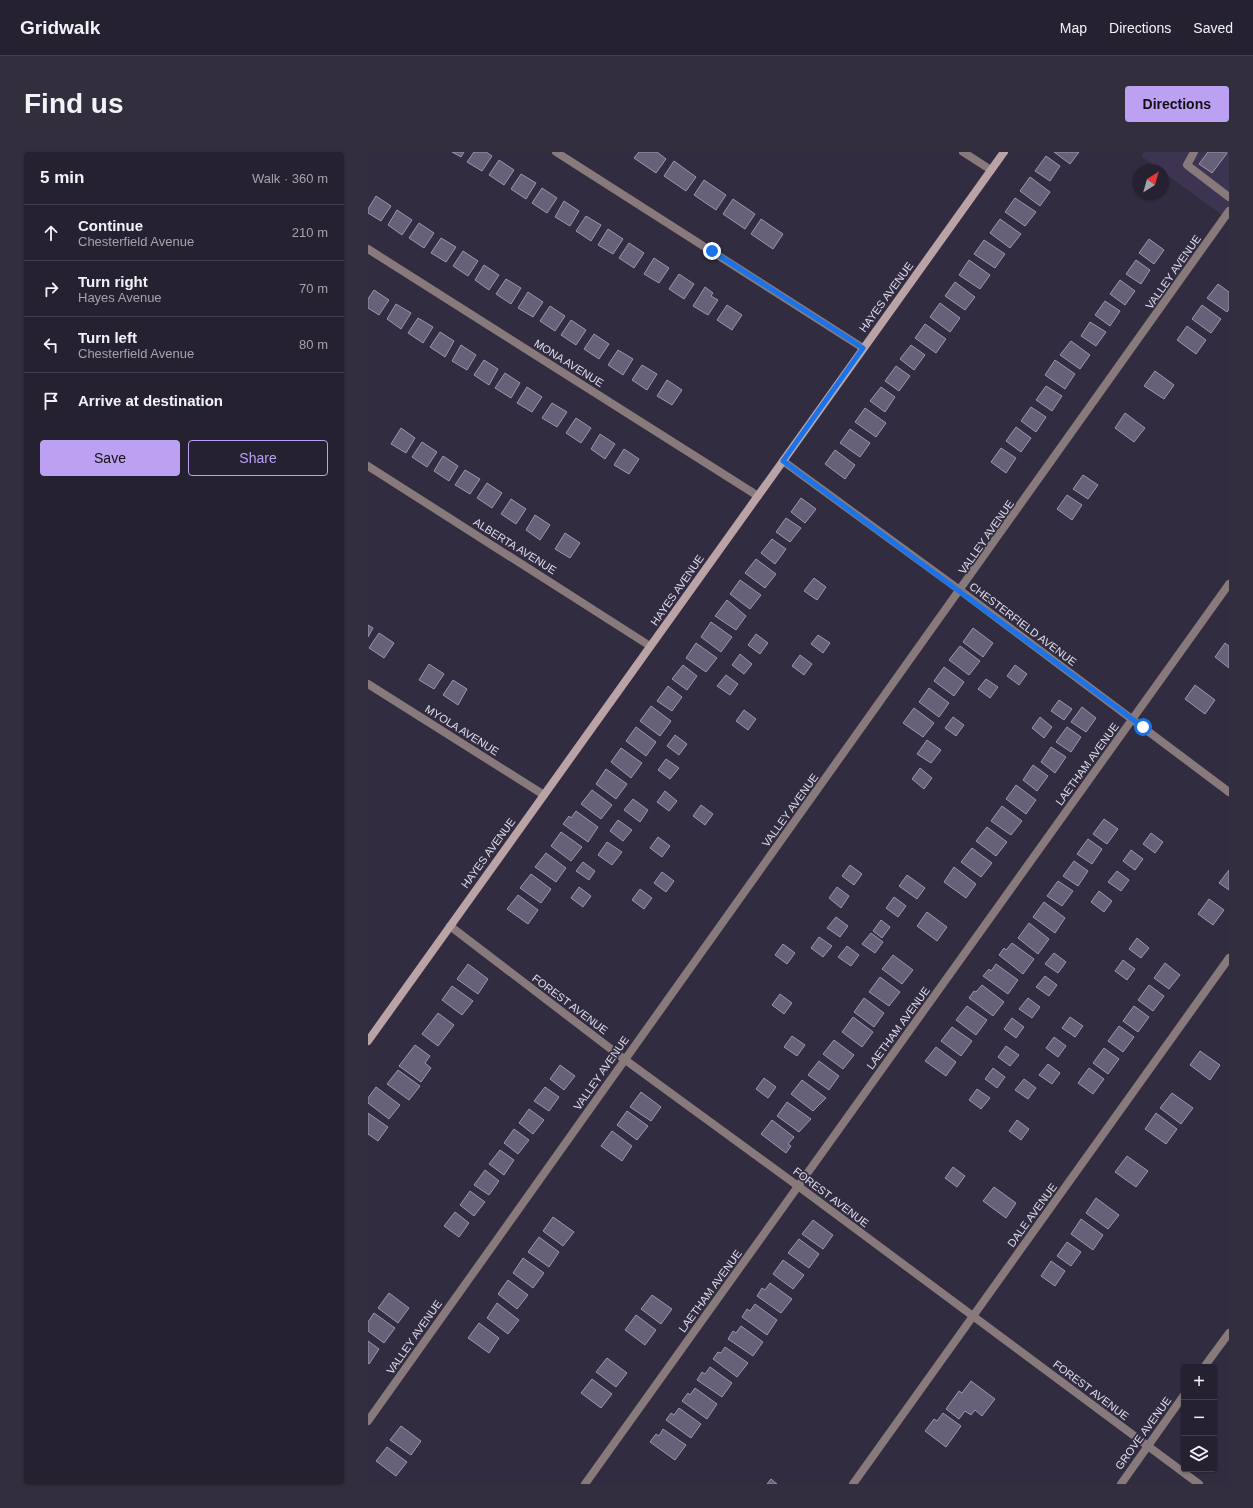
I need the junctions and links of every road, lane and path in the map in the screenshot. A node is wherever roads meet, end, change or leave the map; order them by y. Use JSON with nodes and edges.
{"nodes":[{"id":1,"x":556,"y":152,"type":"edge"},
{"id":2,"x":963,"y":152,"type":"edge"},
{"id":3,"x":1004,"y":152,"type":"edge"},
{"id":4,"x":1194,"y":152,"type":"edge"},
{"id":5,"x":991,"y":170,"type":"junction"},
{"id":6,"x":1229,"y":197,"type":"edge"},
{"id":7,"x":1229,"y":211,"type":"edge"},
{"id":8,"x":368,"y":249,"type":"edge"},
{"id":9,"x":863,"y":348,"type":"junction"},
{"id":10,"x":783,"y":461,"type":"junction"},
{"id":11,"x":368,"y":466,"type":"edge"},
{"id":12,"x":758,"y":496,"type":"junction"},
{"id":13,"x":1229,"y":584,"type":"edge"},
{"id":14,"x":961,"y":591,"type":"junction"},
{"id":15,"x":650,"y":646,"type":"junction"},
{"id":16,"x":368,"y":684,"type":"edge"},
{"id":17,"x":1133,"y":719,"type":"junction"},
{"id":18,"x":1229,"y":792,"type":"edge"},
{"id":19,"x":544,"y":795,"type":"junction"},
{"id":20,"x":450,"y":926,"type":"junction"},
{"id":21,"x":1229,"y":958,"type":"edge"},
{"id":22,"x":368,"y":1040,"type":"edge"},
{"id":23,"x":624,"y":1059,"type":"junction"},
{"id":24,"x":798,"y":1186,"type":"junction"},
{"id":25,"x":973,"y":1316,"type":"junction"},
{"id":26,"x":1229,"y":1333,"type":"edge"},
{"id":27,"x":1206,"y":1364,"type":"edge"},
{"id":28,"x":1181,"y":1399,"type":"edge"},
{"id":29,"x":368,"y":1421,"type":"edge"},
{"id":30,"x":1148,"y":1446,"type":"junction"},
{"id":31,"x":585,"y":1484,"type":"edge"},
{"id":32,"x":853,"y":1484,"type":"edge"},
{"id":33,"x":1121,"y":1484,"type":"edge"},
{"id":34,"x":1199,"y":1484,"type":"edge"}],
"edges":[{"from":1,"to":9,"type":"street"},
{"from":2,"to":5,"type":"street"},
{"from":3,"to":5,"type":"street","name":"HAYES AVENUE"},
{"from":4,"to":6,"type":"street"},
{"from":5,"to":9,"type":"street","name":"HAYES AVENUE"},
{"from":7,"to":14,"type":"street","name":"VALLEY AVENUE"},
{"from":8,"to":12,"type":"street","name":"MONA AVENUE"},
{"from":9,"to":10,"type":"street","name":"HAYES AVENUE"},
{"from":10,"to":12,"type":"street","name":"HAYES AVENUE"},
{"from":10,"to":14,"type":"street","name":"CHESTERFIELD AVENUE"},
{"from":11,"to":15,"type":"street","name":"ALBERTA AVENUE"},
{"from":12,"to":15,"type":"street","name":"HAYES AVENUE"},
{"from":13,"to":17,"type":"street","name":"LAETHAM AVENUE"},
{"from":14,"to":17,"type":"street","name":"CHESTERFIELD AVENUE"},
{"from":14,"to":23,"type":"street","name":"VALLEY AVENUE"},
{"from":15,"to":19,"type":"street","name":"HAYES AVENUE"},
{"from":16,"to":19,"type":"street","name":"MYOLA AVENUE"},
{"from":17,"to":18,"type":"street","name":"CHESTERFIELD AVENUE"},
{"from":17,"to":24,"type":"street","name":"LAETHAM AVENUE"},
{"from":19,"to":20,"type":"street","name":"HAYES AVENUE"},
{"from":20,"to":22,"type":"street","name":"HAYES AVENUE"},
{"from":20,"to":23,"type":"street","name":"FOREST AVENUE"},
{"from":21,"to":25,"type":"street","name":"DALE AVENUE"},
{"from":23,"to":24,"type":"street","name":"FOREST AVENUE"},
{"from":23,"to":29,"type":"street","name":"VALLEY AVENUE"},
{"from":24,"to":25,"type":"street","name":"FOREST AVENUE"},
{"from":24,"to":31,"type":"street","name":"LAETHAM AVENUE"},
{"from":25,"to":30,"type":"street","name":"FOREST AVENUE"},
{"from":25,"to":32,"type":"street","name":"DALE AVENUE"},
{"from":26,"to":27,"type":"street"},
{"from":28,"to":30,"type":"street","name":"GROVE AVENUE"},
{"from":30,"to":33,"type":"street","name":"GROVE AVENUE"},
{"from":30,"to":34,"type":"street","name":"FOREST AVENUE"}]}
